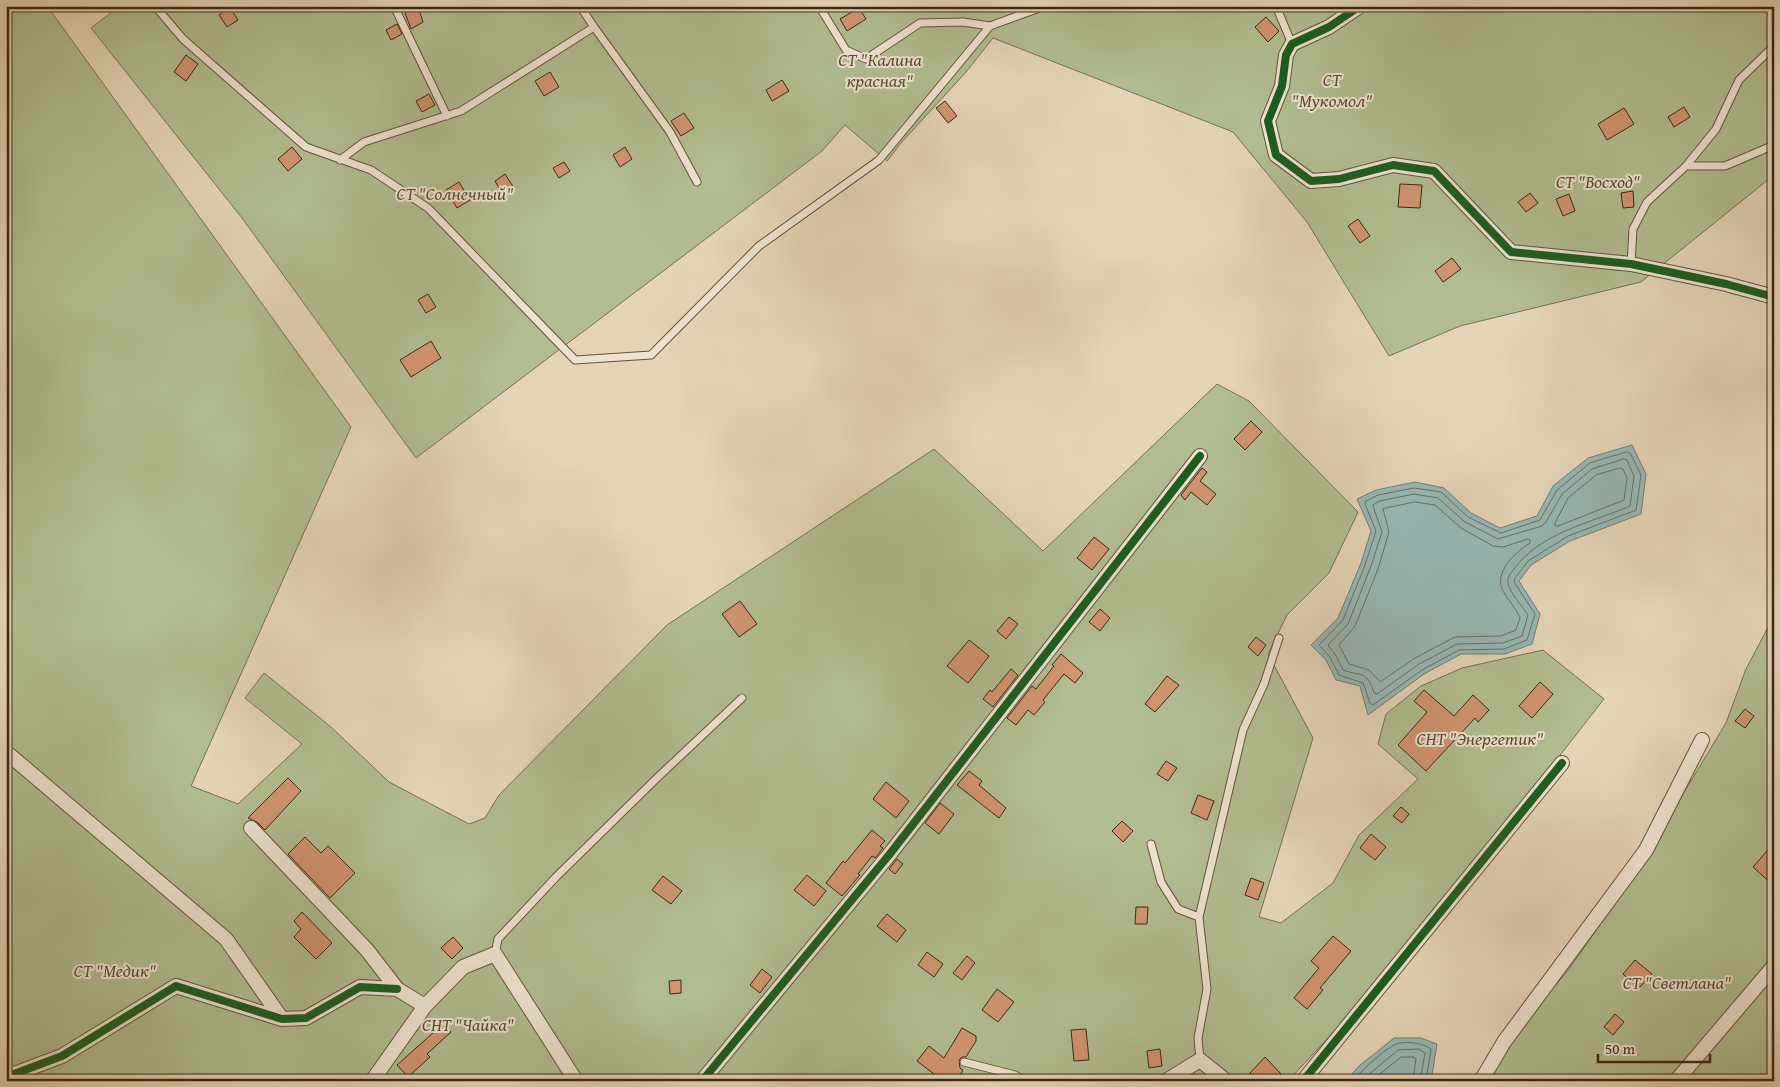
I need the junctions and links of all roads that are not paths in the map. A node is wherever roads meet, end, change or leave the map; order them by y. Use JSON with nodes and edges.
{"nodes":[{"id":1,"x":394,"y":6,"type":"edge"},
{"id":2,"x":580,"y":6,"type":"edge"},
{"id":3,"x":818,"y":6,"type":"edge"},
{"id":4,"x":1046,"y":6,"type":"edge"},
{"id":5,"x":1276,"y":6,"type":"edge"},
{"id":6,"x":1360,"y":6,"type":"edge"},
{"id":7,"x":157,"y":7,"type":"edge"},
{"id":8,"x":594,"y":26,"type":"junction"},
{"id":9,"x":990,"y":26,"type":"junction"},
{"id":10,"x":1292,"y":44,"type":"junction"},
{"id":11,"x":1774,"y":46,"type":"edge"},
{"id":12,"x":447,"y":116,"type":"junction"},
{"id":13,"x":1774,"y":145,"type":"edge"},
{"id":14,"x":340,"y":160,"type":"junction"},
{"id":15,"x":1686,"y":166,"type":"junction"},
{"id":16,"x":697,"y":182,"type":"dead end"},
{"id":17,"x":1630,"y":264,"type":"junction"},
{"id":18,"x":1774,"y":297,"type":"edge"},
{"id":19,"x":1200,"y":456,"type":"dead end"},
{"id":20,"x":1279,"y":638,"type":"dead end"},
{"id":21,"x":742,"y":698,"type":"dead end"},
{"id":22,"x":1702,"y":740,"type":"dead end"},
{"id":23,"x":6,"y":752,"type":"edge"},
{"id":24,"x":1562,"y":763,"type":"dead end"},
{"id":25,"x":251,"y":828,"type":"dead end"},
{"id":26,"x":1151,"y":844,"type":"dead end"},
{"id":27,"x":1199,"y":917,"type":"junction"},
{"id":28,"x":495,"y":954,"type":"junction"},
{"id":29,"x":1774,"y":966,"type":"edge"},
{"id":30,"x":397,"y":989,"type":"junction"},
{"id":31,"x":425,"y":1006,"type":"junction"},
{"id":32,"x":282,"y":1019,"type":"junction"},
{"id":33,"x":1200,"y":1060,"type":"junction"},
{"id":34,"x":964,"y":1062,"type":"dead end"},
{"id":35,"x":6,"y":1077,"type":"edge"},
{"id":36,"x":372,"y":1081,"type":"edge"},
{"id":37,"x":576,"y":1081,"type":"edge"},
{"id":38,"x":702,"y":1081,"type":"edge"},
{"id":39,"x":1024,"y":1081,"type":"edge"},
{"id":40,"x":1166,"y":1081,"type":"edge"},
{"id":41,"x":1226,"y":1081,"type":"edge"},
{"id":42,"x":1303,"y":1081,"type":"edge"},
{"id":43,"x":1481,"y":1081,"type":"edge"},
{"id":44,"x":1676,"y":1081,"type":"edge"}],
"edges":[{"from":1,"to":12,"type":"lane"},
{"from":2,"to":8,"type":"lane"},
{"from":3,"to":9,"type":"lane"},
{"from":4,"to":9,"type":"lane"},
{"from":5,"to":10,"type":"lane"},
{"from":6,"to":10,"type":"street"},
{"from":7,"to":14,"type":"lane"},
{"from":8,"to":12,"type":"lane"},
{"from":8,"to":16,"type":"lane"},
{"from":9,"to":14,"type":"lane"},
{"from":10,"to":17,"type":"street"},
{"from":11,"to":15,"type":"lane"},
{"from":12,"to":14,"type":"lane"},
{"from":13,"to":15,"type":"lane"},
{"from":15,"to":17,"type":"lane"},
{"from":17,"to":18,"type":"street"},
{"from":19,"to":38,"type":"street"},
{"from":20,"to":27,"type":"lane"},
{"from":21,"to":28,"type":"lane"},
{"from":22,"to":43,"type":"street"},
{"from":23,"to":32,"type":"street"},
{"from":24,"to":42,"type":"street"},
{"from":25,"to":30,"type":"street"},
{"from":26,"to":27,"type":"lane"},
{"from":27,"to":33,"type":"lane"},
{"from":28,"to":31,"type":"street"},
{"from":28,"to":37,"type":"street"},
{"from":29,"to":44,"type":"street"},
{"from":30,"to":31,"type":"street"},
{"from":30,"to":32,"type":"street"},
{"from":31,"to":36,"type":"street"},
{"from":32,"to":35,"type":"street"},
{"from":33,"to":40,"type":"street"},
{"from":33,"to":41,"type":"street"},
{"from":34,"to":39,"type":"lane"}]}
